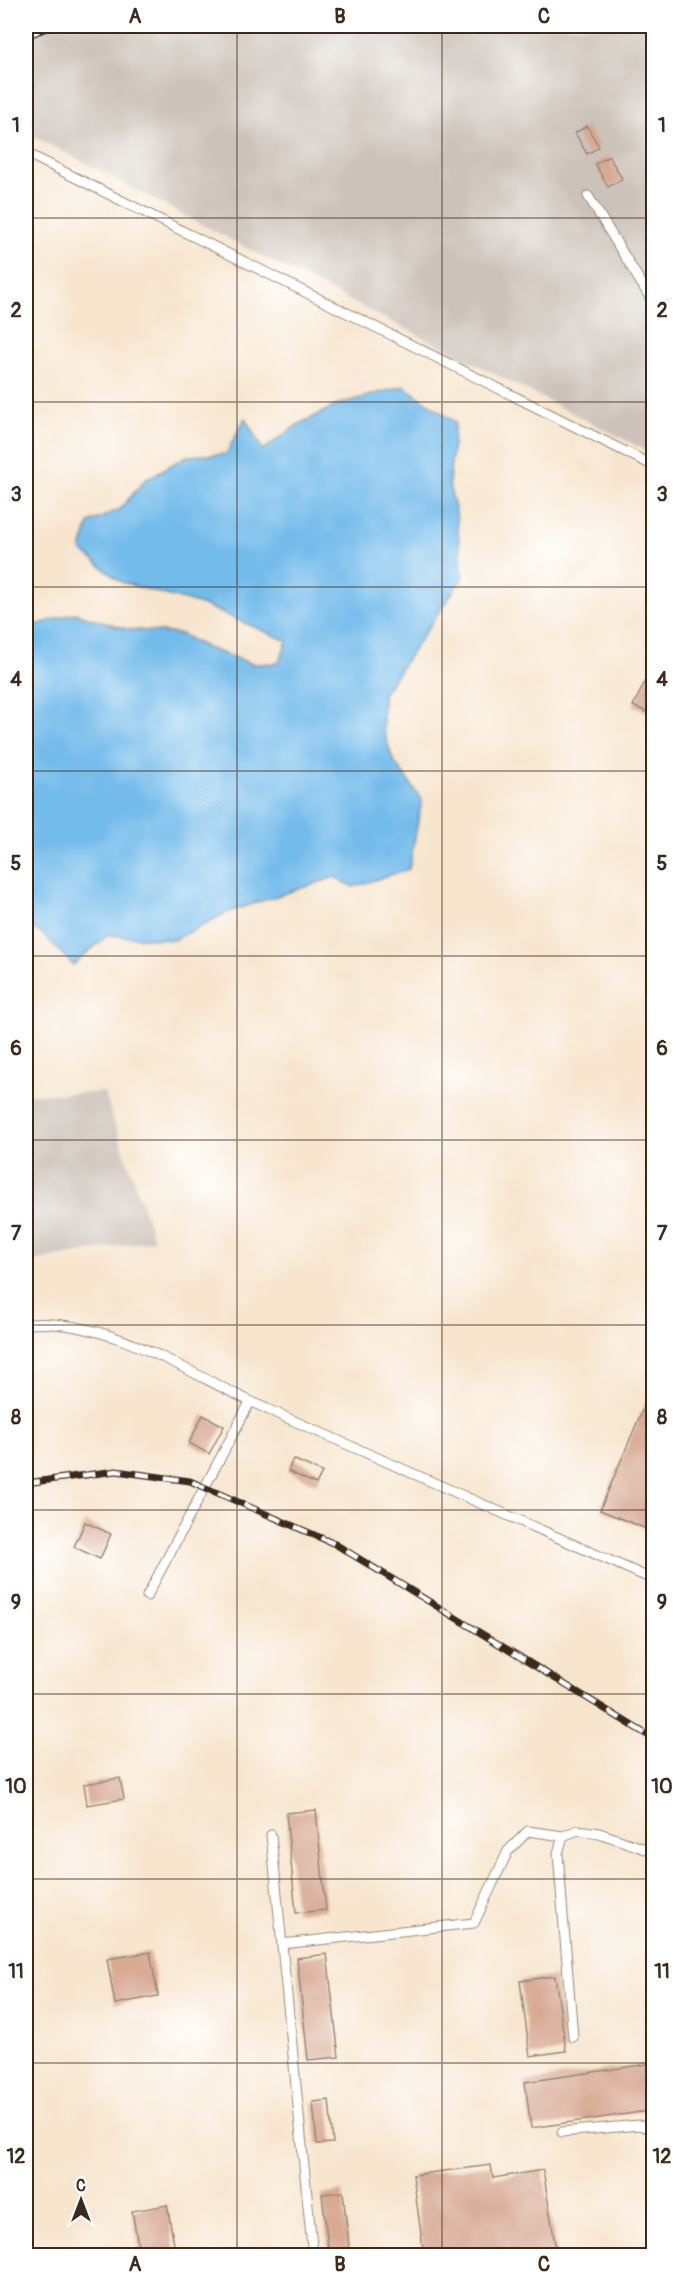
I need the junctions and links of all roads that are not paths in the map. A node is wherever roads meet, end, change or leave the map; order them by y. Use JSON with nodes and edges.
{"nodes":[{"id":1,"x":26,"y":153,"type":"edge"},
{"id":2,"x":588,"y":196,"type":"dead end"},
{"id":3,"x":654,"y":304,"type":"edge"},
{"id":4,"x":654,"y":466,"type":"edge"},
{"id":5,"x":26,"y":1324,"type":"edge"},
{"id":6,"x":250,"y":1402,"type":"junction"},
{"id":7,"x":654,"y":1580,"type":"edge"},
{"id":8,"x":147,"y":1596,"type":"dead end"},
{"id":9,"x":271,"y":1835,"type":"dead end"},
{"id":10,"x":563,"y":1836,"type":"junction"},
{"id":11,"x":654,"y":1852,"type":"edge"},
{"id":12,"x":282,"y":1944,"type":"junction"},
{"id":13,"x":573,"y":2037,"type":"dead end"},
{"id":14,"x":654,"y":2130,"type":"edge"},
{"id":15,"x":562,"y":2132,"type":"dead end"},
{"id":16,"x":313,"y":2256,"type":"edge"}],
"edges":[{"from":1,"to":4,"type":"lane"},
{"from":2,"to":3,"type":"lane"},
{"from":5,"to":6,"type":"lane"},
{"from":6,"to":7,"type":"lane"},
{"from":6,"to":8,"type":"lane"},
{"from":9,"to":12,"type":"lane"},
{"from":10,"to":11,"type":"lane"},
{"from":10,"to":12,"type":"lane"},
{"from":10,"to":13,"type":"lane"},
{"from":12,"to":16,"type":"lane"},
{"from":14,"to":15,"type":"lane"}]}
